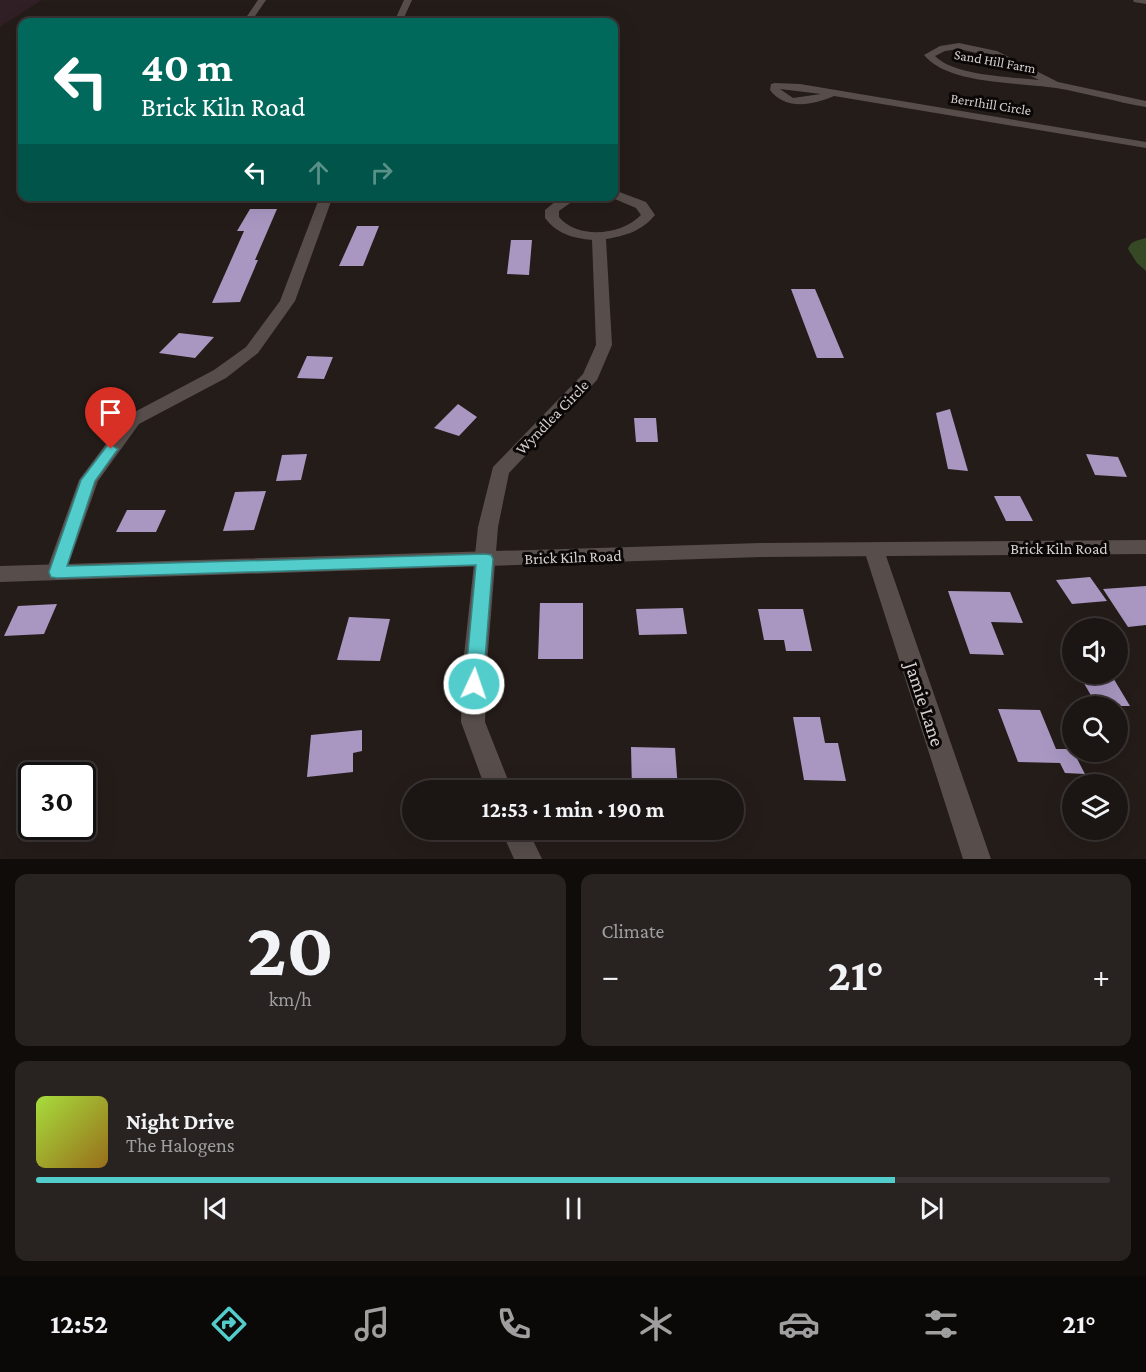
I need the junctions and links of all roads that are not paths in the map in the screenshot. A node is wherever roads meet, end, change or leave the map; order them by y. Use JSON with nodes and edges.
{"nodes":[{"id":1,"x":262,"y":0,"type":"edge"},
{"id":2,"x":408,"y":0,"type":"edge"},
{"id":3,"x":1137,"y":0,"type":"edge"},
{"id":4,"x":1146,"y":1,"type":"edge"},
{"id":5,"x":250,"y":18,"type":"edge"},
{"id":6,"x":400,"y":18,"type":"edge"},
{"id":7,"x":1055,"y":85,"type":"junction"},
{"id":8,"x":830,"y":94,"type":"dead end"},
{"id":9,"x":1146,"y":104,"type":"edge"},
{"id":10,"x":1146,"y":145,"type":"edge"},
{"id":11,"x":618,"y":196,"type":"edge"},
{"id":12,"x":325,"y":201,"type":"edge"},
{"id":13,"x":561,"y":201,"type":"edge"},
{"id":14,"x":599,"y":236,"type":"junction"},
{"id":15,"x":1146,"y":547,"type":"edge"},
{"id":16,"x":874,"y":550,"type":"junction"},
{"id":17,"x":485,"y":559,"type":"junction"},
{"id":18,"x":57,"y":572,"type":"junction"},
{"id":19,"x":0,"y":574,"type":"edge"},
{"id":20,"x":495,"y":780,"type":"edge"},
{"id":21,"x":519,"y":840,"type":"edge"},
{"id":22,"x":528,"y":859,"type":"edge"},
{"id":23,"x":976,"y":859,"type":"edge"}],
"edges":[{"from":1,"to":5,"type":"street"},
{"from":2,"to":6,"type":"street"},
{"from":3,"to":4,"type":"street"},
{"from":7,"to":7,"type":"street","name":"Sand Hill Farm"},
{"from":7,"to":9,"type":"street","name":"Sand Hill Farm"},
{"from":8,"to":10,"type":"street","name":"BerrIhill Circle"},
{"from":11,"to":14,"type":"street"},
{"from":12,"to":18,"type":"street"},
{"from":13,"to":14,"type":"street"},
{"from":14,"to":17,"type":"street","name":"Wyndlea Circle"},
{"from":15,"to":16,"type":"street","name":"Brick Kiln Road"},
{"from":16,"to":17,"type":"street","name":"Brick Kiln Road"},
{"from":16,"to":23,"type":"street","name":"Jamie Lane"},
{"from":17,"to":18,"type":"street","name":"Brick Kiln Road"},
{"from":17,"to":20,"type":"street"},
{"from":18,"to":19,"type":"street","name":"Brick Kiln Road"},
{"from":21,"to":22,"type":"street"}]}
